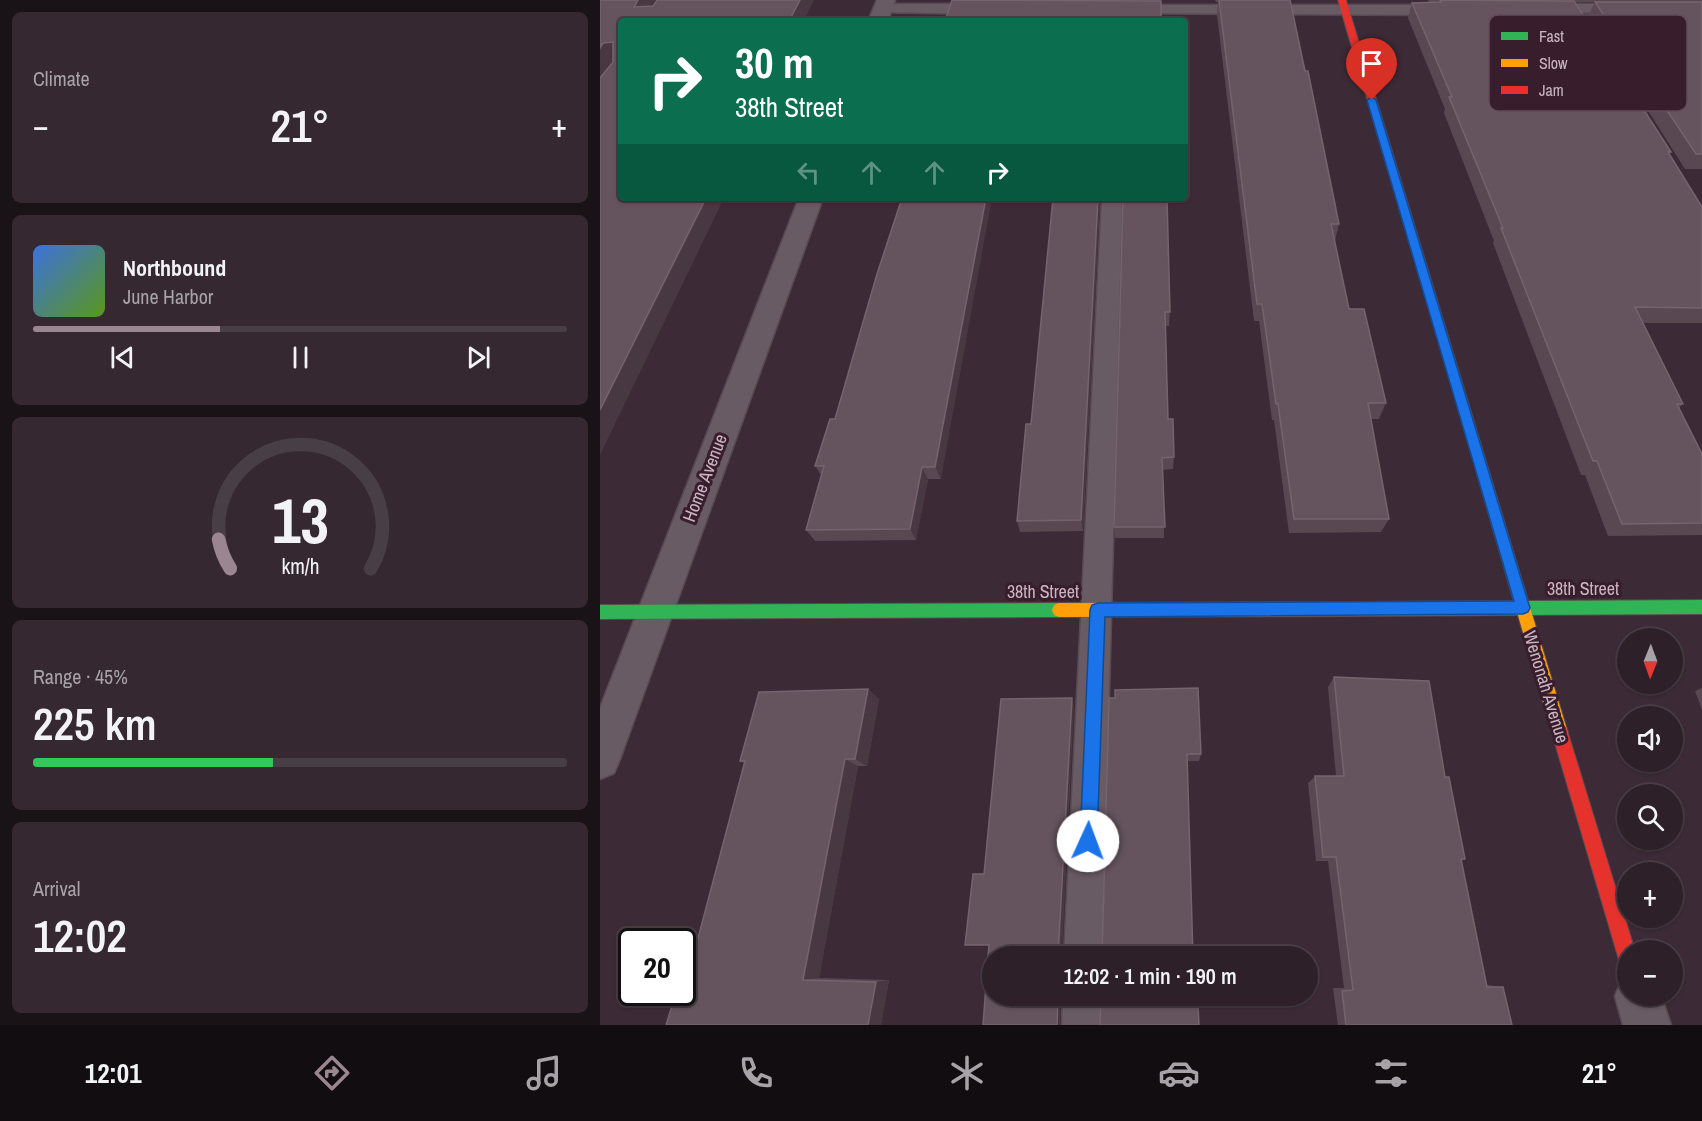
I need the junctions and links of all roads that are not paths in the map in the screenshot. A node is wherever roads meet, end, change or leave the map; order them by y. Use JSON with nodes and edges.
{"nodes":[{"id":1,"x":1344,"y":5,"type":"edge"},
{"id":2,"x":1001,"y":9,"type":"edge"},
{"id":3,"x":1525,"y":9,"type":"edge"},
{"id":4,"x":1573,"y":9,"type":"junction"},
{"id":5,"x":1702,"y":9,"type":"edge"},
{"id":6,"x":882,"y":10,"type":"edge"},
{"id":7,"x":1465,"y":10,"type":"edge"},
{"id":8,"x":1115,"y":13,"type":"edge"},
{"id":9,"x":1577,"y":15,"type":"edge"},
{"id":10,"x":810,"y":201,"type":"edge"},
{"id":11,"x":1112,"y":201,"type":"edge"},
{"id":12,"x":1702,"y":607,"type":"edge"},
{"id":13,"x":1523,"y":608,"type":"junction"},
{"id":14,"x":1098,"y":610,"type":"junction"},
{"id":15,"x":600,"y":612,"type":"edge"},
{"id":16,"x":655,"y":612,"type":"junction"},
{"id":17,"x":600,"y":759,"type":"edge"},
{"id":18,"x":1622,"y":940,"type":"edge"},
{"id":19,"x":1083,"y":946,"type":"edge"},
{"id":20,"x":1082,"y":1006,"type":"edge"},
{"id":21,"x":1641,"y":1006,"type":"edge"},
{"id":22,"x":1081,"y":1025,"type":"edge"},
{"id":23,"x":1647,"y":1025,"type":"edge"}],
"edges":[{"from":1,"to":7,"type":"lane"},
{"from":1,"to":8,"type":"lane"},
{"from":1,"to":13,"type":"street","name":"Wenonah Avenue"},
{"from":2,"to":6,"type":"lane"},
{"from":3,"to":4,"type":"lane"},
{"from":4,"to":5,"type":"lane"},
{"from":4,"to":9,"type":"lane"},
{"from":10,"to":16,"type":"street","name":"Home Avenue"},
{"from":11,"to":14,"type":"lane"},
{"from":12,"to":13,"type":"street","name":"38th Street"},
{"from":13,"to":14,"type":"street","name":"38th Street"},
{"from":13,"to":18,"type":"street","name":"Wenonah Avenue"},
{"from":14,"to":16,"type":"street","name":"38th Street"},
{"from":14,"to":19,"type":"lane"},
{"from":15,"to":16,"type":"street","name":"38th Street"},
{"from":16,"to":17,"type":"street","name":"Home Avenue"},
{"from":20,"to":22,"type":"lane"},
{"from":21,"to":23,"type":"street"}]}
